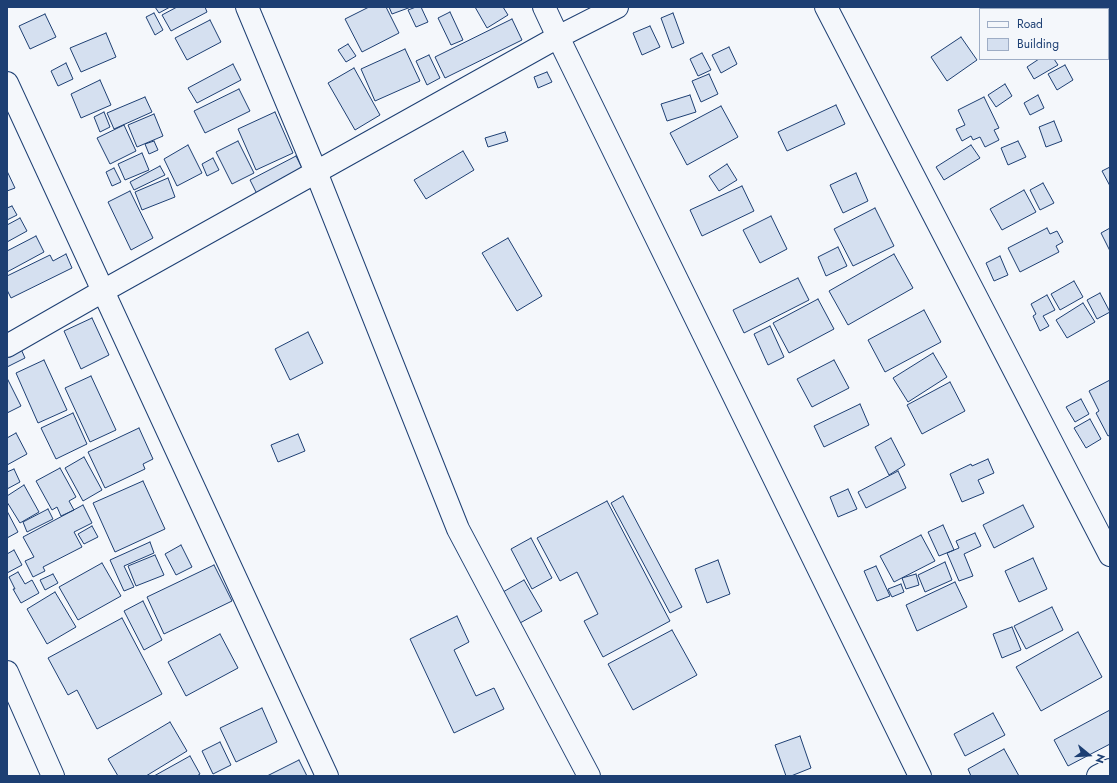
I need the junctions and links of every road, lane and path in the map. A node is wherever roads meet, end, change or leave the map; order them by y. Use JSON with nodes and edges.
{"nodes":[{"id":1,"x":248,"y":7,"type":"edge"},
{"id":2,"x":544,"y":7,"type":"edge"},
{"id":3,"x":617,"y":7,"type":"edge"},
{"id":4,"x":826,"y":7,"type":"edge"},
{"id":5,"x":558,"y":37,"type":"junction"},
{"id":6,"x":7,"y":83,"type":"edge"},
{"id":7,"x":316,"y":172,"type":"junction"},
{"id":8,"x":103,"y":291,"type":"junction"},
{"id":9,"x":7,"y":346,"type":"edge"},
{"id":10,"x":1110,"y":555,"type":"edge"},
{"id":11,"x":7,"y":672,"type":"edge"},
{"id":12,"x":1110,"y":770,"type":"edge"},
{"id":13,"x":53,"y":776,"type":"edge"},
{"id":14,"x":327,"y":776,"type":"edge"},
{"id":15,"x":589,"y":776,"type":"edge"},
{"id":16,"x":920,"y":776,"type":"edge"},
{"id":17,"x":1098,"y":776,"type":"edge"}],
"edges":[{"from":1,"to":7,"type":"street"},
{"from":2,"to":5,"type":"street"},
{"from":3,"to":5,"type":"street"},
{"from":4,"to":10,"type":"street"},
{"from":5,"to":7,"type":"street"},
{"from":5,"to":16,"type":"street"},
{"from":6,"to":8,"type":"street"},
{"from":7,"to":8,"type":"street"},
{"from":7,"to":15,"type":"street"},
{"from":8,"to":9,"type":"street"},
{"from":8,"to":14,"type":"street"},
{"from":11,"to":13,"type":"street"},
{"from":12,"to":17,"type":"street"}]}
